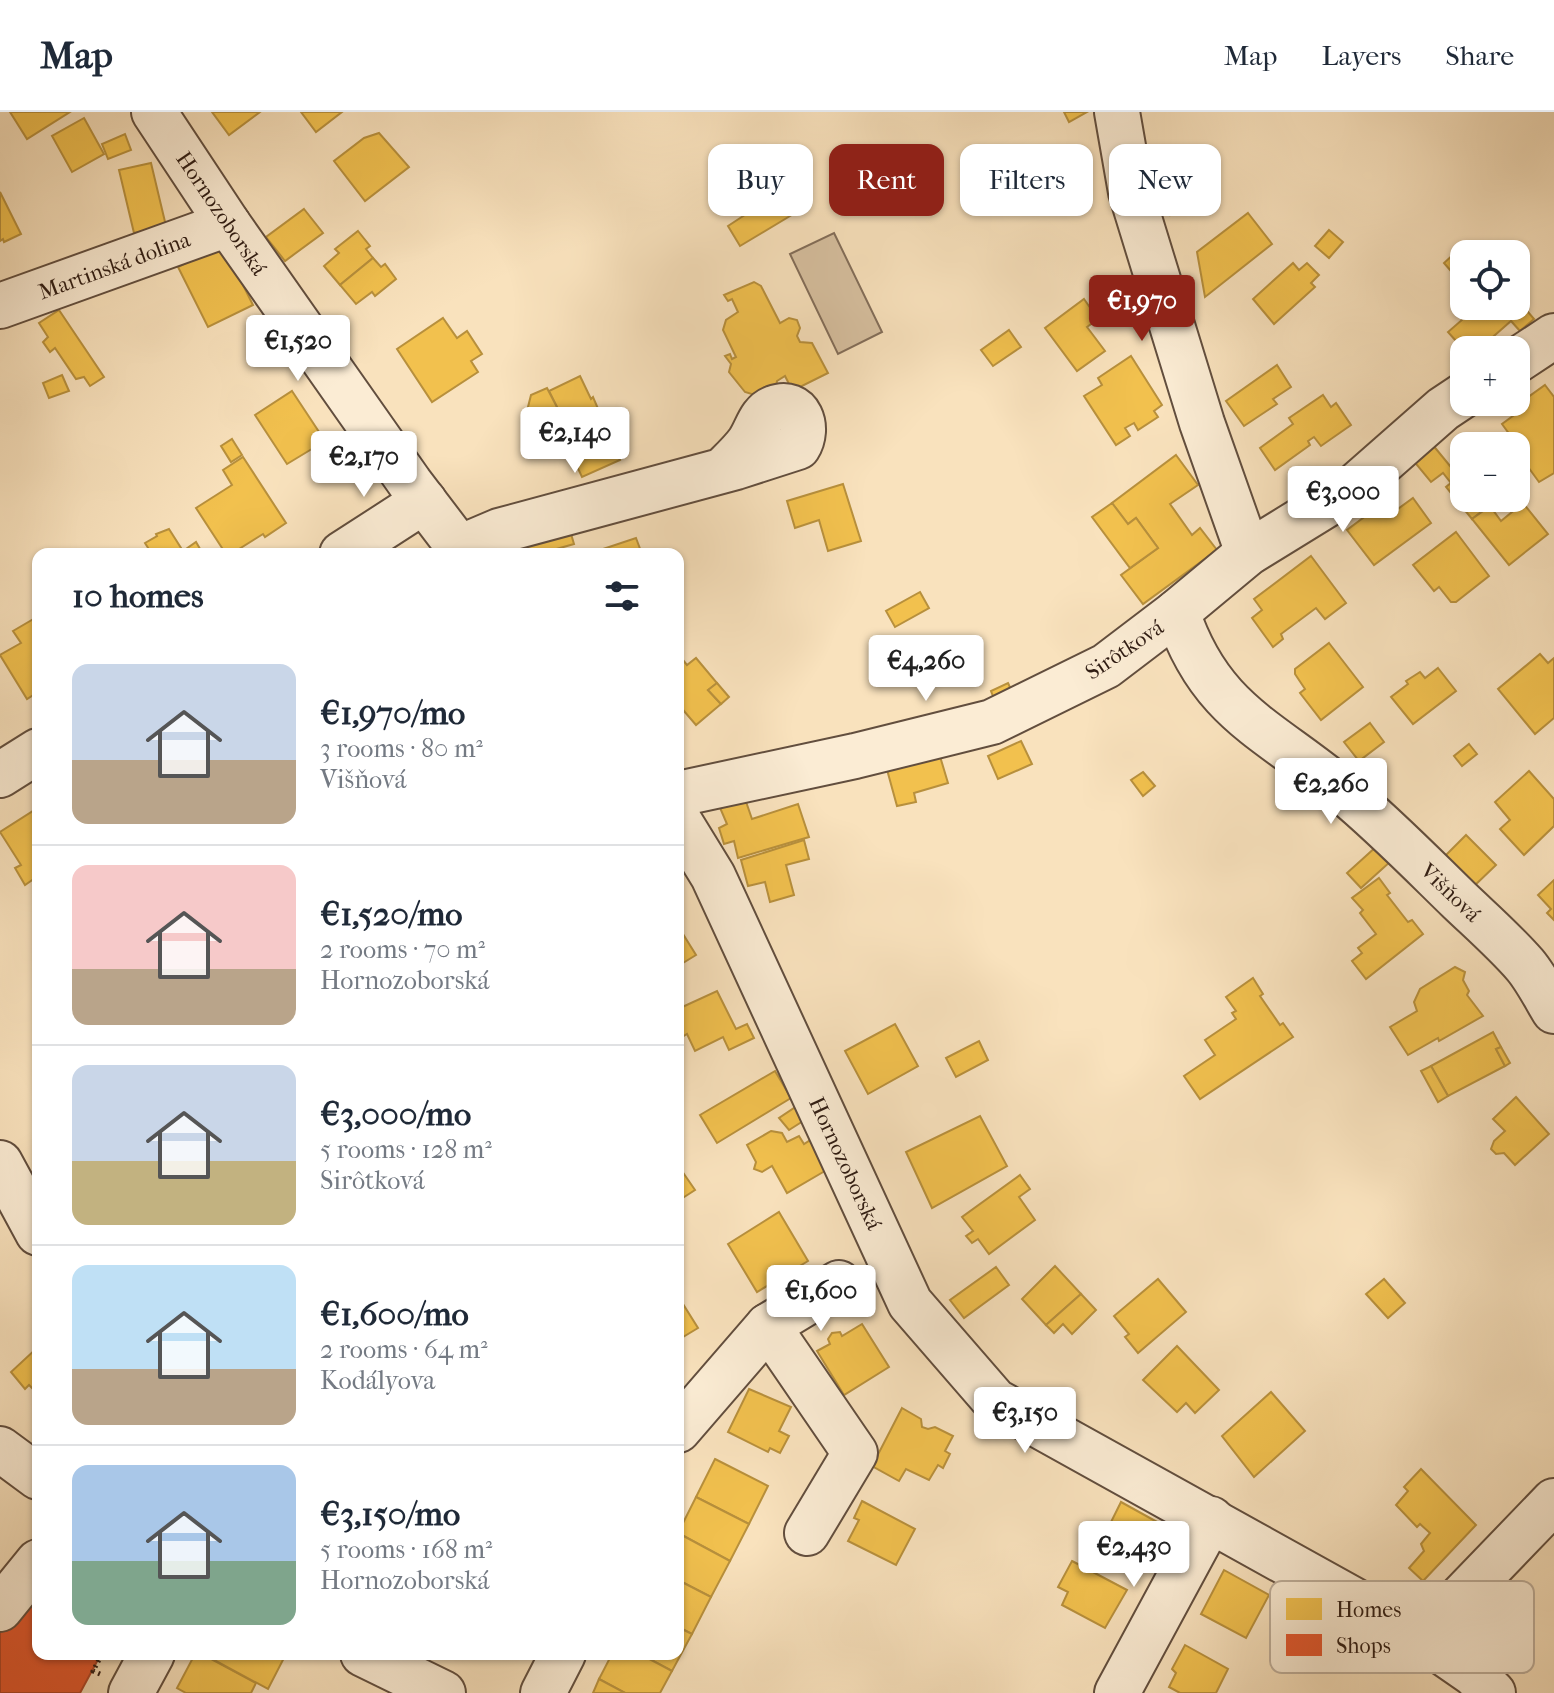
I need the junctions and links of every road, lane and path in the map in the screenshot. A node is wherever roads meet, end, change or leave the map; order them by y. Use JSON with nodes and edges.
{"nodes":[{"id":1,"x":154,"y":112,"type":"edge"},
{"id":2,"x":1117,"y":112,"type":"edge"},
{"id":3,"x":228,"y":224,"type":"junction"},
{"id":4,"x":0,"y":306,"type":"edge"},
{"id":5,"x":1554,"y":336,"type":"edge"},
{"id":6,"x":1530,"y":352,"type":"edge"},
{"id":7,"x":1450,"y":404,"type":"edge"},
{"id":8,"x":723,"y":470,"type":"dead end"},
{"id":9,"x":424,"y":501,"type":"junction"},
{"id":10,"x":351,"y":548,"type":"edge"},
{"id":11,"x":460,"y":548,"type":"edge"},
{"id":12,"x":468,"y":548,"type":"edge"},
{"id":13,"x":1248,"y":553,"type":"junction"},
{"id":14,"x":1177,"y":612,"type":"junction"},
{"id":15,"x":32,"y":755,"type":"edge"},
{"id":16,"x":0,"y":775,"type":"edge"},
{"id":17,"x":684,"y":793,"type":"edge"},
{"id":18,"x":684,"y":829,"type":"edge"},
{"id":19,"x":1554,"y":1011,"type":"edge"},
{"id":20,"x":0,"y":1163,"type":"edge"},
{"id":21,"x":32,"y":1222,"type":"edge"},
{"id":22,"x":839,"y":1283,"type":"dead end"},
{"id":23,"x":768,"y":1326,"type":"junction"},
{"id":24,"x":684,"y":1419,"type":"edge"},
{"id":25,"x":0,"y":1449,"type":"edge"},
{"id":26,"x":32,"y":1473,"type":"edge"},
{"id":27,"x":1554,"y":1501,"type":"edge"},
{"id":28,"x":1211,"y":1519,"type":"junction"},
{"id":29,"x":807,"y":1533,"type":"dead end"},
{"id":30,"x":32,"y":1569,"type":"edge"},
{"id":31,"x":1321,"y":1581,"type":"edge"},
{"id":32,"x":1477,"y":1581,"type":"edge"},
{"id":33,"x":0,"y":1609,"type":"edge"},
{"id":34,"x":99,"y":1660,"type":"edge"},
{"id":35,"x":149,"y":1660,"type":"edge"},
{"id":36,"x":375,"y":1660,"type":"edge"},
{"id":37,"x":560,"y":1660,"type":"edge"},
{"id":38,"x":93,"y":1671,"type":"dead end"},
{"id":39,"x":1473,"y":1673,"type":"edge"},
{"id":40,"x":131,"y":1693,"type":"edge"},
{"id":41,"x":443,"y":1693,"type":"edge"},
{"id":42,"x":543,"y":1693,"type":"edge"},
{"id":43,"x":1117,"y":1693,"type":"edge"},
{"id":44,"x":1493,"y":1693,"type":"edge"}],
"edges":[{"from":1,"to":3,"type":"street","name":"Hornozoborská"},
{"from":2,"to":13,"type":"street"},
{"from":3,"to":4,"type":"street","name":"Martinská dolina"},
{"from":3,"to":9,"type":"street","name":"Hornozoborská"},
{"from":5,"to":6,"type":"street"},
{"from":7,"to":13,"type":"street","name":"Sirôtková"},
{"from":8,"to":12,"type":"street","name":"Hornozoborská"},
{"from":9,"to":10,"type":"street"},
{"from":9,"to":11,"type":"street","name":"Hornozoborská"},
{"from":13,"to":14,"type":"street","name":"Sirôtková"},
{"from":14,"to":17,"type":"street","name":"Sirôtková"},
{"from":14,"to":19,"type":"street","name":"Višňová"},
{"from":15,"to":16,"type":"street"},
{"from":18,"to":28,"type":"street","name":"Hornozoborská"},
{"from":20,"to":21,"type":"street"},
{"from":22,"to":23,"type":"street"},
{"from":23,"to":24,"type":"street"},
{"from":23,"to":29,"type":"street"},
{"from":25,"to":26,"type":"street"},
{"from":27,"to":32,"type":"street"},
{"from":28,"to":31,"type":"street","name":"Hornozoborská"},
{"from":28,"to":43,"type":"street"},
{"from":30,"to":33,"type":"street"},
{"from":34,"to":38,"type":"path"},
{"from":35,"to":40,"type":"street"},
{"from":36,"to":41,"type":"street"},
{"from":37,"to":42,"type":"street"},
{"from":39,"to":44,"type":"street","name":"Hornozoborská"}]}
